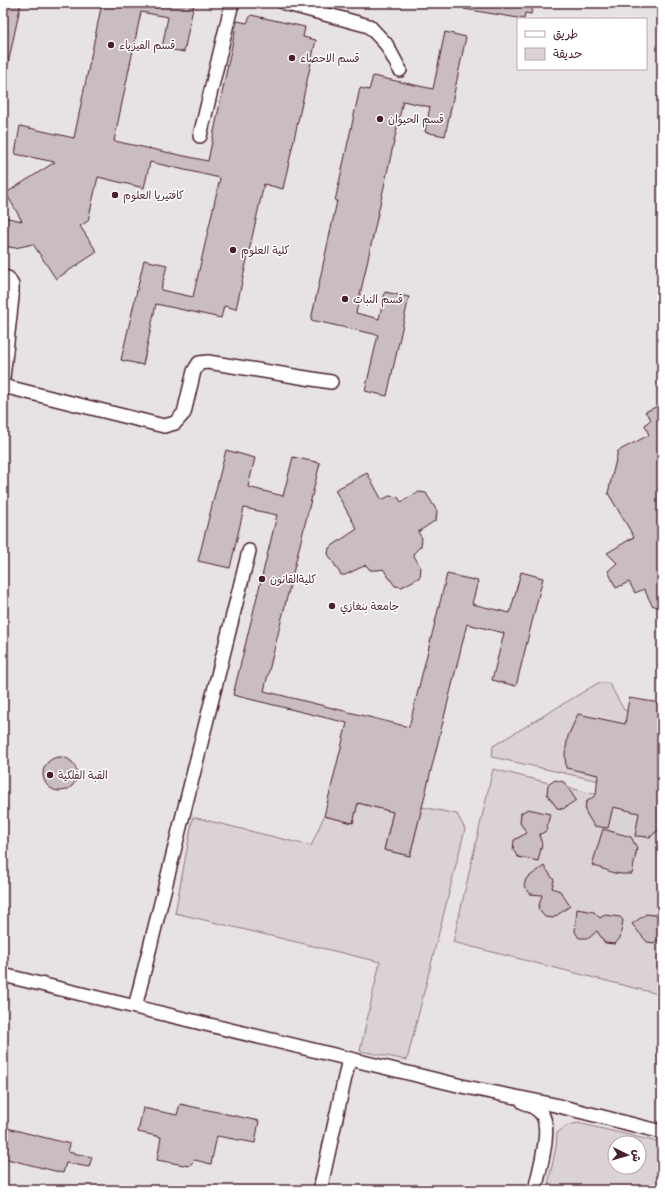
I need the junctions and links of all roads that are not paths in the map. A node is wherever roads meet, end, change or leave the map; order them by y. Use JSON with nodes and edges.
{"nodes":[{"id":1,"x":232,"y":3,"type":"edge"},
{"id":2,"x":284,"y":3,"type":"edge"},
{"id":3,"x":400,"y":70,"type":"dead end"},
{"id":4,"x":200,"y":136,"type":"dead end"},
{"id":5,"x":3,"y":277,"type":"edge"},
{"id":6,"x":3,"y":378,"type":"edge"},
{"id":7,"x":331,"y":382,"type":"dead end"},
{"id":8,"x":3,"y":386,"type":"edge"},
{"id":9,"x":249,"y":551,"type":"dead end"},
{"id":10,"x":3,"y":975,"type":"edge"},
{"id":11,"x":135,"y":1007,"type":"junction"},
{"id":12,"x":349,"y":1059,"type":"junction"},
{"id":13,"x":513,"y":1097,"type":"junction"},
{"id":14,"x":662,"y":1132,"type":"edge"},
{"id":15,"x":320,"y":1190,"type":"edge"},
{"id":16,"x":535,"y":1190,"type":"edge"}],
"edges":[{"from":1,"to":4,"type":"lane"},
{"from":2,"to":3,"type":"lane"},
{"from":5,"to":6,"type":"lane"},
{"from":7,"to":8,"type":"lane"},
{"from":9,"to":11,"type":"lane"},
{"from":10,"to":11,"type":"lane"},
{"from":11,"to":12,"type":"lane"},
{"from":12,"to":13,"type":"lane"},
{"from":12,"to":15,"type":"lane"},
{"from":13,"to":14,"type":"lane"},
{"from":13,"to":16,"type":"lane"}]}
